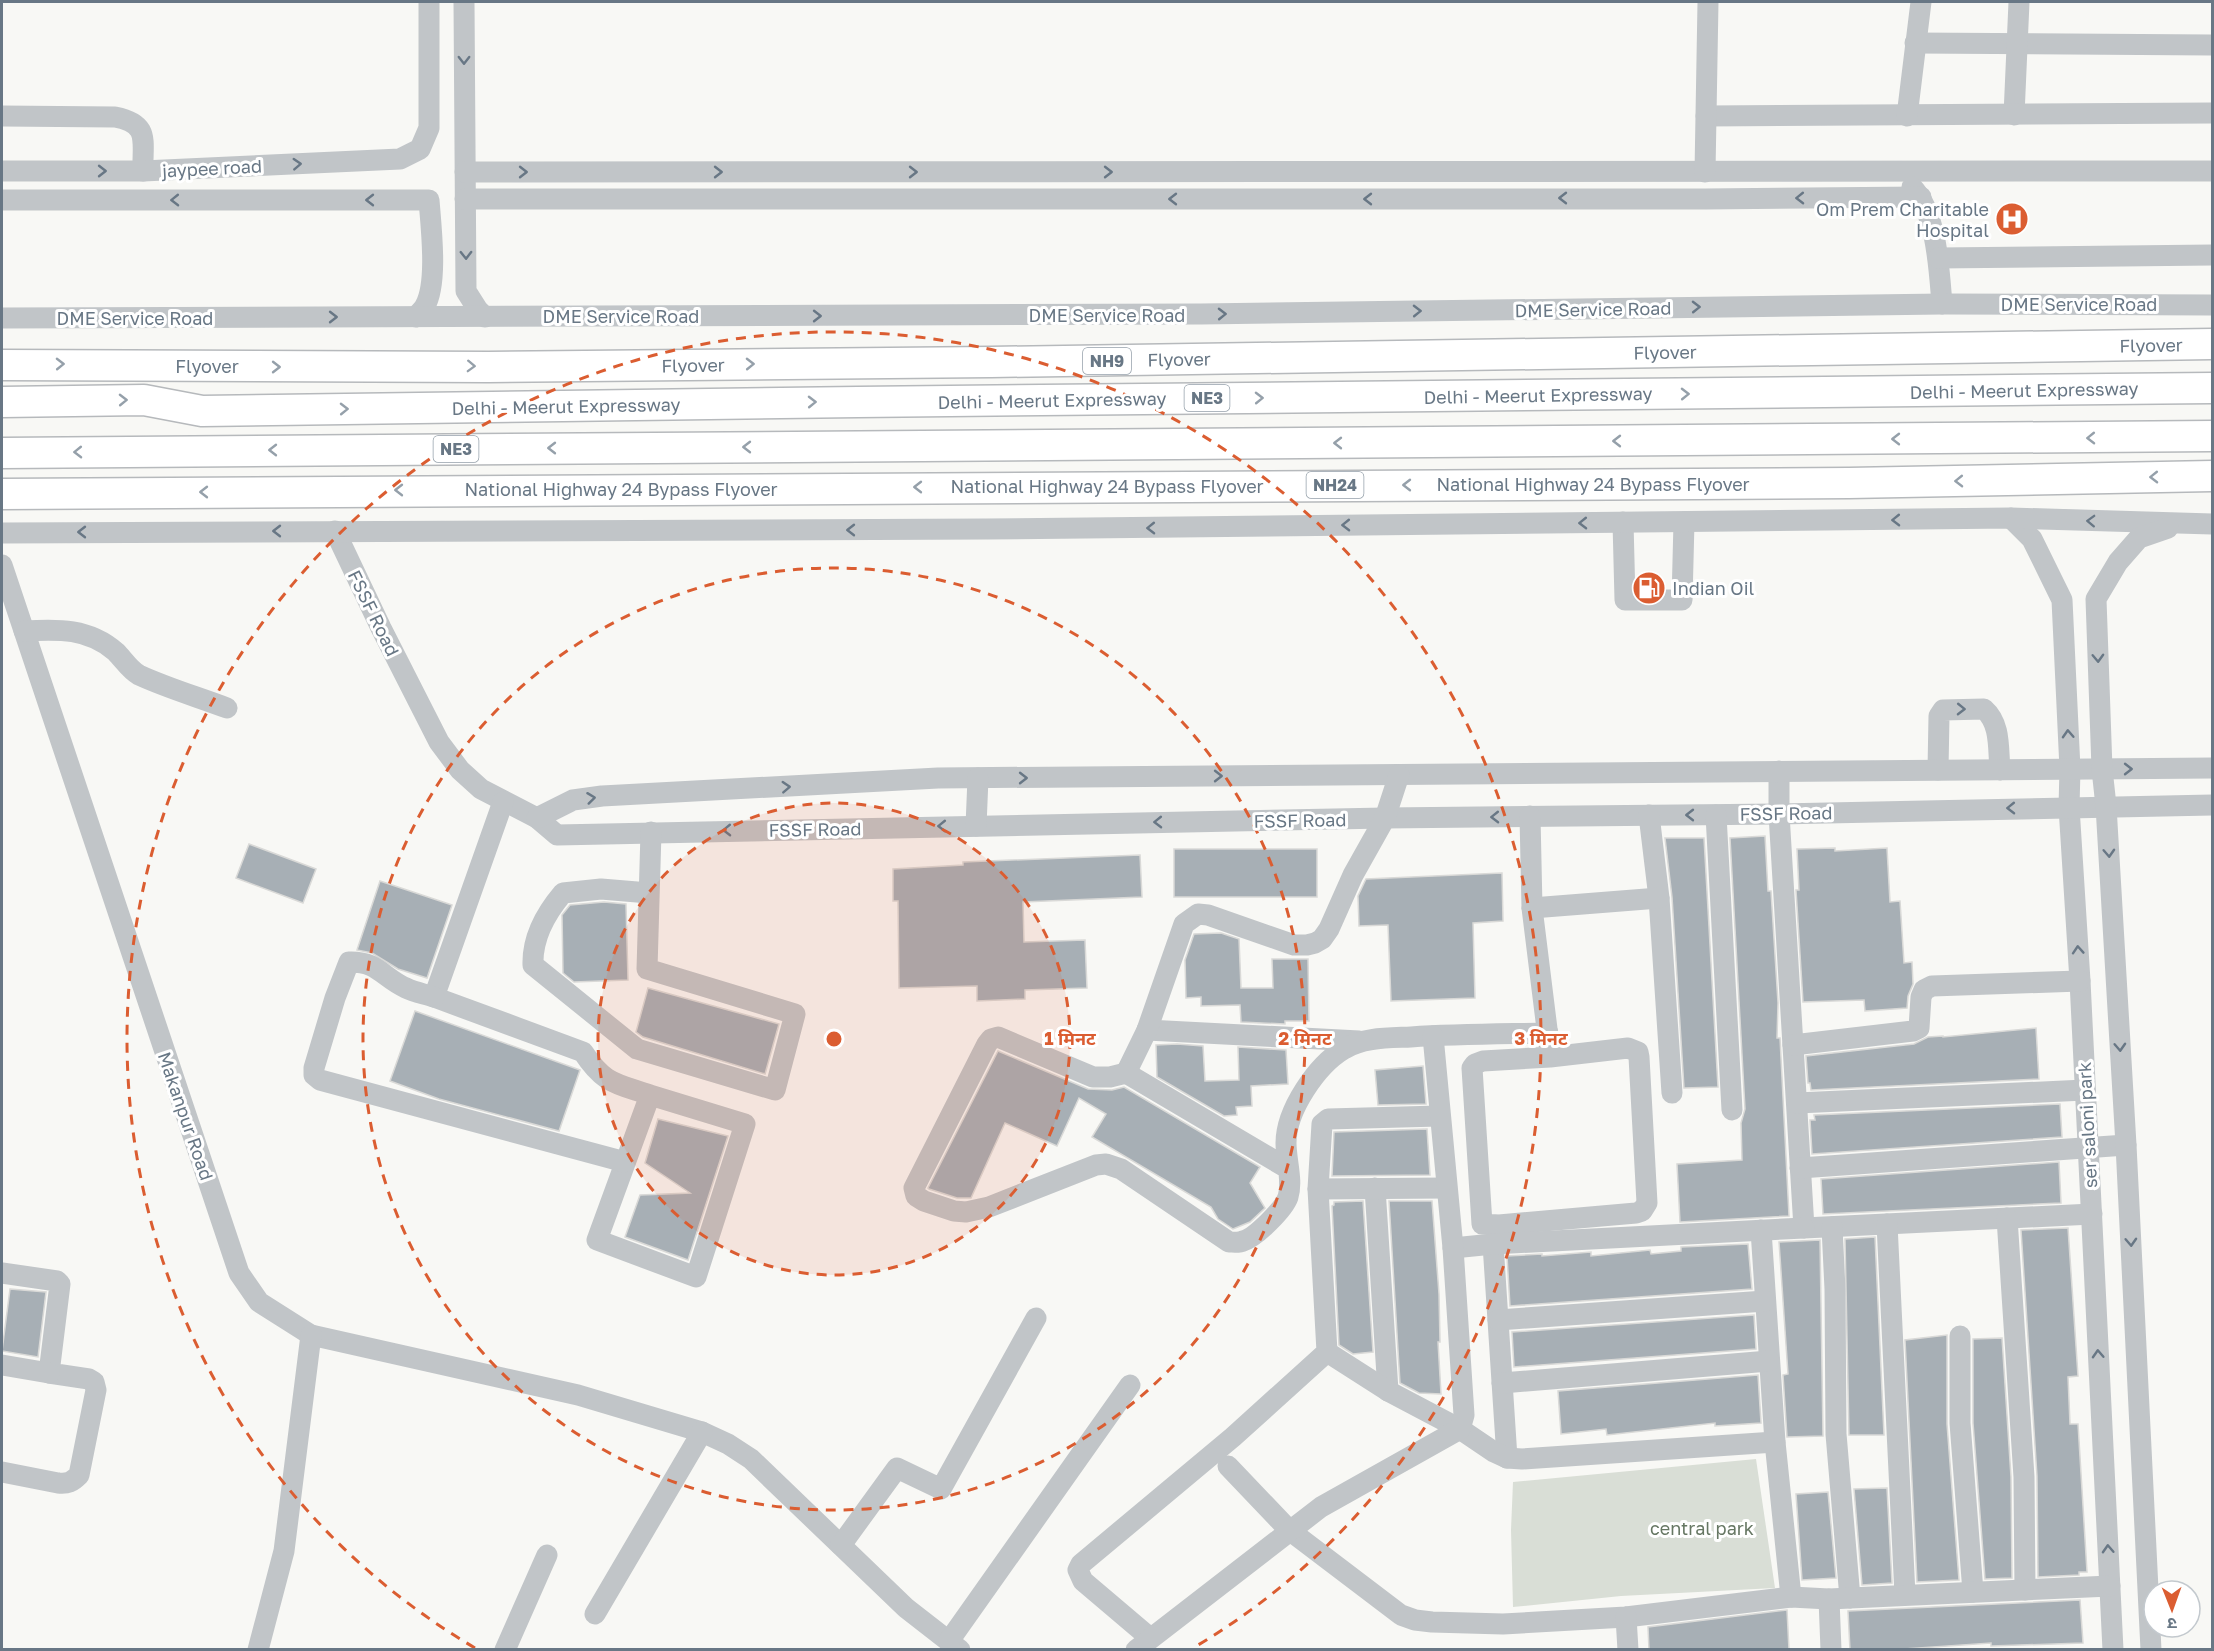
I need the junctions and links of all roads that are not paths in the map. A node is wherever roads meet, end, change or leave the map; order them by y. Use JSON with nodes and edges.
{"nodes":[{"id":1,"x":429,"y":2,"type":"edge"},
{"id":2,"x":464,"y":2,"type":"edge"},
{"id":3,"x":1708,"y":2,"type":"edge"},
{"id":4,"x":1922,"y":2,"type":"edge"},
{"id":5,"x":2019,"y":2,"type":"edge"},
{"id":6,"x":1916,"y":43,"type":"junction"},
{"id":7,"x":2018,"y":44,"type":"junction"},
{"id":8,"x":2212,"y":45,"type":"edge"},
{"id":9,"x":2212,"y":113,"type":"edge"},
{"id":10,"x":2014,"y":115,"type":"junction"},
{"id":11,"x":2,"y":116,"type":"edge"},
{"id":12,"x":1706,"y":116,"type":"junction"},
{"id":13,"x":1907,"y":116,"type":"junction"},
{"id":14,"x":2,"y":171,"type":"edge"},
{"id":15,"x":75,"y":171,"type":"junction"},
{"id":16,"x":143,"y":171,"type":"junction"},
{"id":17,"x":1604,"y":171,"type":"junction"},
{"id":18,"x":1897,"y":171,"type":"junction"},
{"id":19,"x":2212,"y":171,"type":"edge"},
{"id":20,"x":465,"y":172,"type":"junction"},
{"id":21,"x":791,"y":172,"type":"junction"},
{"id":22,"x":1705,"y":172,"type":"junction"},
{"id":23,"x":1921,"y":196,"type":"junction"},
{"id":24,"x":1605,"y":198,"type":"junction"},
{"id":25,"x":465,"y":199,"type":"junction"},
{"id":26,"x":792,"y":199,"type":"junction"},
{"id":27,"x":2,"y":200,"type":"edge"},
{"id":28,"x":75,"y":200,"type":"junction"},
{"id":29,"x":2212,"y":255,"type":"edge"},
{"id":30,"x":1938,"y":258,"type":"junction"},
{"id":31,"x":1942,"y":304,"type":"junction"},
{"id":32,"x":2212,"y":305,"type":"edge"},
{"id":33,"x":416,"y":316,"type":"junction"},
{"id":34,"x":485,"y":317,"type":"junction"},
{"id":35,"x":2,"y":318,"type":"edge"},
{"id":36,"x":2212,"y":344,"type":"edge"},
{"id":37,"x":2,"y":365,"type":"edge"},
{"id":38,"x":2212,"y":388,"type":"edge"},
{"id":39,"x":2,"y":402,"type":"edge"},
{"id":40,"x":2212,"y":436,"type":"edge"},
{"id":41,"x":2,"y":453,"type":"edge"},
{"id":42,"x":2212,"y":476,"type":"edge"},
{"id":43,"x":2,"y":494,"type":"edge"},
{"id":44,"x":2010,"y":518,"type":"junction"},
{"id":45,"x":1623,"y":522,"type":"junction"},
{"id":46,"x":1684,"y":522,"type":"junction"},
{"id":47,"x":2178,"y":524,"type":"junction"},
{"id":48,"x":2212,"y":524,"type":"edge"},
{"id":49,"x":335,"y":531,"type":"junction"},
{"id":50,"x":2,"y":533,"type":"edge"},
{"id":51,"x":2,"y":565,"type":"edge"},
{"id":52,"x":24,"y":631,"type":"junction"},
{"id":53,"x":227,"y":708,"type":"dead end"},
{"id":54,"x":2212,"y":768,"type":"edge"},
{"id":55,"x":2070,"y":769,"type":"junction"},
{"id":56,"x":2102,"y":769,"type":"junction"},
{"id":57,"x":1938,"y":770,"type":"junction"},
{"id":58,"x":2000,"y":770,"type":"junction"},
{"id":59,"x":1779,"y":771,"type":"junction"},
{"id":60,"x":1399,"y":775,"type":"junction"},
{"id":61,"x":978,"y":778,"type":"junction"},
{"id":62,"x":503,"y":802,"type":"junction"},
{"id":63,"x":2212,"y":805,"type":"edge"},
{"id":64,"x":2106,"y":806,"type":"junction"},
{"id":65,"x":2069,"y":807,"type":"junction"},
{"id":66,"x":1716,"y":814,"type":"junction"},
{"id":67,"x":1779,"y":814,"type":"junction"},
{"id":68,"x":1649,"y":815,"type":"junction"},
{"id":69,"x":1530,"y":816,"type":"junction"},
{"id":70,"x":537,"y":818,"type":"junction"},
{"id":71,"x":1385,"y":818,"type":"junction"},
{"id":72,"x":976,"y":826,"type":"junction"},
{"id":73,"x":651,"y":832,"type":"junction"},
{"id":74,"x":649,"y":893,"type":"junction"},
{"id":75,"x":1659,"y":898,"type":"junction"},
{"id":76,"x":1532,"y":908,"type":"junction"},
{"id":77,"x":2080,"y":981,"type":"junction"},
{"id":78,"x":434,"y":997,"type":"junction"},
{"id":79,"x":1147,"y":1030,"type":"junction"},
{"id":80,"x":1548,"y":1033,"type":"junction"},
{"id":81,"x":1433,"y":1036,"type":"junction"},
{"id":82,"x":1364,"y":1041,"type":"junction"},
{"id":83,"x":1793,"y":1045,"type":"junction"},
{"id":84,"x":1550,"y":1057,"type":"junction"},
{"id":85,"x":1126,"y":1073,"type":"junction"},
{"id":86,"x":2085,"y":1090,"type":"junction"},
{"id":87,"x":1672,"y":1093,"type":"dead end"},
{"id":88,"x":650,"y":1095,"type":"junction"},
{"id":89,"x":1797,"y":1103,"type":"junction"},
{"id":90,"x":1732,"y":1110,"type":"dead end"},
{"id":91,"x":1439,"y":1116,"type":"junction"},
{"id":92,"x":2126,"y":1145,"type":"junction"},
{"id":93,"x":2089,"y":1147,"type":"junction"},
{"id":94,"x":626,"y":1161,"type":"junction"},
{"id":95,"x":1287,"y":1168,"type":"junction"},
{"id":96,"x":1800,"y":1168,"type":"junction"},
{"id":97,"x":1375,"y":1188,"type":"junction"},
{"id":98,"x":1446,"y":1188,"type":"junction"},
{"id":99,"x":1318,"y":1189,"type":"junction"},
{"id":100,"x":2092,"y":1214,"type":"junction"},
{"id":101,"x":2007,"y":1218,"type":"junction"},
{"id":102,"x":1887,"y":1224,"type":"junction"},
{"id":103,"x":1832,"y":1227,"type":"junction"},
{"id":104,"x":1804,"y":1228,"type":"junction"},
{"id":105,"x":1761,"y":1230,"type":"junction"},
{"id":106,"x":1493,"y":1244,"type":"junction"},
{"id":107,"x":1453,"y":1248,"type":"junction"},
{"id":108,"x":2,"y":1273,"type":"edge"},
{"id":109,"x":1765,"y":1301,"type":"junction"},
{"id":110,"x":1036,"y":1318,"type":"dead end"},
{"id":111,"x":1498,"y":1320,"type":"junction"},
{"id":112,"x":311,"y":1335,"type":"junction"},
{"id":113,"x":1960,"y":1336,"type":"dead end"},
{"id":114,"x":1327,"y":1352,"type":"junction"},
{"id":115,"x":1769,"y":1361,"type":"junction"},
{"id":116,"x":2,"y":1365,"type":"edge"},
{"id":117,"x":49,"y":1373,"type":"junction"},
{"id":118,"x":1502,"y":1383,"type":"junction"},
{"id":119,"x":1130,"y":1385,"type":"dead end"},
{"id":120,"x":1388,"y":1391,"type":"junction"},
{"id":121,"x":1460,"y":1429,"type":"junction"},
{"id":122,"x":702,"y":1432,"type":"junction"},
{"id":123,"x":1775,"y":1442,"type":"junction"},
{"id":124,"x":1507,"y":1458,"type":"junction"},
{"id":125,"x":1228,"y":1466,"type":"dead end"},
{"id":126,"x":2,"y":1472,"type":"edge"},
{"id":127,"x":1289,"y":1530,"type":"junction"},
{"id":128,"x":841,"y":1545,"type":"junction"},
{"id":129,"x":547,"y":1556,"type":"dead end"},
{"id":130,"x":2110,"y":1586,"type":"junction"},
{"id":131,"x":2025,"y":1590,"type":"junction"},
{"id":132,"x":1973,"y":1592,"type":"junction"},
{"id":133,"x":1905,"y":1596,"type":"junction"},
{"id":134,"x":1791,"y":1597,"type":"junction"},
{"id":135,"x":1839,"y":1599,"type":"junction"},
{"id":136,"x":595,"y":1614,"type":"dead end"},
{"id":137,"x":1626,"y":1617,"type":"junction"},
{"id":138,"x":1143,"y":1643,"type":"edge"},
{"id":139,"x":954,"y":1645,"type":"edge"},
{"id":140,"x":258,"y":1650,"type":"edge"},
{"id":141,"x":505,"y":1650,"type":"edge"},
{"id":142,"x":1628,"y":1650,"type":"edge"},
{"id":143,"x":1831,"y":1650,"type":"edge"},
{"id":144,"x":2113,"y":1650,"type":"edge"},
{"id":145,"x":2151,"y":1650,"type":"edge"}],
"edges":[{"from":16,"to":1,"type":"street","name":"jaypee road","one_way":true},
{"from":2,"to":20,"type":"street","one_way":true},
{"from":3,"to":12,"type":"street"},
{"from":4,"to":6,"type":"street"},
{"from":5,"to":7,"type":"street"},
{"from":6,"to":7,"type":"street"},
{"from":6,"to":13,"type":"street"},
{"from":7,"to":8,"type":"street"},
{"from":7,"to":10,"type":"street"},
{"from":9,"to":10,"type":"street"},
{"from":10,"to":13,"type":"street"},
{"from":11,"to":16,"type":"street"},
{"from":12,"to":13,"type":"street"},
{"from":12,"to":22,"type":"street"},
{"from":14,"to":15,"type":"street","name":"jaypee road"},
{"from":15,"to":16,"type":"street","name":"jaypee road","one_way":true},
{"from":15,"to":28,"type":"street"},
{"from":21,"to":17,"type":"street","one_way":true},
{"from":17,"to":22,"type":"street"},
{"from":17,"to":24,"type":"street"},
{"from":18,"to":19,"type":"street"},
{"from":18,"to":22,"type":"street"},
{"from":18,"to":23,"type":"street"},
{"from":20,"to":21,"type":"street","one_way":true},
{"from":20,"to":25,"type":"street"},
{"from":21,"to":26,"type":"street"},
{"from":23,"to":24,"type":"street","one_way":true},
{"from":23,"to":30,"type":"street"},
{"from":24,"to":26,"type":"street","one_way":true},
{"from":25,"to":26,"type":"street"},
{"from":25,"to":34,"type":"street","one_way":true},
{"from":27,"to":28,"type":"street"},
{"from":33,"to":28,"type":"street","one_way":true},
{"from":29,"to":30,"type":"street"},
{"from":30,"to":31,"type":"street"},
{"from":31,"to":32,"type":"street","name":"DME Service Road"},
{"from":34,"to":31,"type":"street","name":"DME Service Road","one_way":true},
{"from":33,"to":34,"type":"street","name":"DME Service Road"},
{"from":35,"to":33,"type":"street","name":"DME Service Road","one_way":true},
{"from":37,"to":36,"type":"highway","name":"Flyover","number":"NH9","one_way":true},
{"from":39,"to":38,"type":"highway","name":"Delhi - Meerut Expressway","number":"NE3","one_way":true},
{"from":40,"to":41,"type":"highway","number":"NE3","one_way":true},
{"from":42,"to":43,"type":"highway","name":"National Highway 24 Bypass Flyover","number":"NH24","one_way":true},
{"from":44,"to":46,"type":"street","one_way":true},
{"from":47,"to":44,"type":"street","one_way":true},
{"from":55,"to":44,"type":"street","name":"ser saloni park","one_way":true},
{"from":45,"to":46,"type":"street"},
{"from":45,"to":46,"type":"street"},
{"from":45,"to":49,"type":"street","one_way":true},
{"from":47,"to":48,"type":"street"},
{"from":47,"to":56,"type":"street","one_way":true},
{"from":49,"to":50,"type":"street","one_way":true},
{"from":49,"to":62,"type":"street","name":"FSSF Road"},
{"from":51,"to":52,"type":"street","name":"Makanpur Road"},
{"from":52,"to":53,"type":"street"},
{"from":52,"to":112,"type":"street","name":"Makanpur Road"},
{"from":56,"to":54,"type":"street","one_way":true},
{"from":55,"to":56,"type":"street"},
{"from":55,"to":58,"type":"street"},
{"from":55,"to":65,"type":"street","name":"ser saloni park"},
{"from":56,"to":64,"type":"street"},
{"from":57,"to":58,"type":"street"},
{"from":57,"to":58,"type":"street","one_way":true},
{"from":57,"to":59,"type":"street"},
{"from":59,"to":60,"type":"street"},
{"from":59,"to":67,"type":"street"},
{"from":61,"to":60,"type":"street","one_way":true},
{"from":60,"to":71,"type":"street"},
{"from":70,"to":61,"type":"street","one_way":true},
{"from":61,"to":72,"type":"street"},
{"from":62,"to":70,"type":"street","name":"FSSF Road"},
{"from":62,"to":78,"type":"street"},
{"from":63,"to":64,"type":"street","name":"FSSF Road"},
{"from":64,"to":65,"type":"street","name":"FSSF Road"},
{"from":64,"to":92,"type":"street","one_way":true},
{"from":65,"to":67,"type":"street","name":"FSSF Road","one_way":true},
{"from":77,"to":65,"type":"street","name":"ser saloni park","one_way":true},
{"from":66,"to":67,"type":"street","name":"FSSF Road"},
{"from":66,"to":68,"type":"street","name":"FSSF Road","one_way":true},
{"from":66,"to":90,"type":"street"},
{"from":67,"to":83,"type":"street"},
{"from":68,"to":69,"type":"street","name":"FSSF Road"},
{"from":68,"to":75,"type":"street"},
{"from":69,"to":71,"type":"street","name":"FSSF Road","one_way":true},
{"from":69,"to":76,"type":"street"},
{"from":70,"to":73,"type":"street","name":"FSSF Road"},
{"from":71,"to":72,"type":"street","name":"FSSF Road","one_way":true},
{"from":71,"to":79,"type":"street"},
{"from":72,"to":73,"type":"street","name":"FSSF Road","one_way":true},
{"from":73,"to":74,"type":"street"},
{"from":74,"to":74,"type":"street"},
{"from":75,"to":76,"type":"street"},
{"from":75,"to":87,"type":"street"},
{"from":76,"to":80,"type":"street"},
{"from":77,"to":83,"type":"street"},
{"from":77,"to":86,"type":"street","name":"ser saloni park"},
{"from":78,"to":88,"type":"street"},
{"from":78,"to":94,"type":"street"},
{"from":79,"to":82,"type":"street"},
{"from":79,"to":85,"type":"street"},
{"from":80,"to":81,"type":"street"},
{"from":80,"to":84,"type":"street"},
{"from":81,"to":82,"type":"street"},
{"from":81,"to":91,"type":"street"},
{"from":82,"to":95,"type":"street"},
{"from":83,"to":89,"type":"street"},
{"from":84,"to":84,"type":"street"},
{"from":85,"to":95,"type":"street"},
{"from":85,"to":95,"type":"street"},
{"from":86,"to":89,"type":"street"},
{"from":86,"to":93,"type":"street","name":"ser saloni park"},
{"from":88,"to":94,"type":"street"},
{"from":88,"to":94,"type":"street"},
{"from":89,"to":96,"type":"street"},
{"from":91,"to":98,"type":"street"},
{"from":91,"to":99,"type":"street"},
{"from":92,"to":93,"type":"street"},
{"from":92,"to":145,"type":"street","one_way":true},
{"from":93,"to":96,"type":"street"},
{"from":93,"to":100,"type":"street","name":"ser saloni park"},
{"from":96,"to":104,"type":"street"},
{"from":97,"to":98,"type":"street"},
{"from":97,"to":99,"type":"street"},
{"from":97,"to":120,"type":"street"},
{"from":98,"to":107,"type":"street"},
{"from":99,"to":114,"type":"street"},
{"from":100,"to":101,"type":"street"},
{"from":130,"to":100,"type":"street","name":"ser saloni park","one_way":true},
{"from":101,"to":102,"type":"street"},
{"from":101,"to":131,"type":"street"},
{"from":102,"to":103,"type":"street"},
{"from":102,"to":133,"type":"street"},
{"from":103,"to":104,"type":"street"},
{"from":103,"to":135,"type":"street"},
{"from":104,"to":105,"type":"street"},
{"from":105,"to":106,"type":"street"},
{"from":105,"to":109,"type":"street"},
{"from":106,"to":107,"type":"street"},
{"from":106,"to":111,"type":"street"},
{"from":107,"to":121,"type":"street"},
{"from":108,"to":117,"type":"street"},
{"from":109,"to":111,"type":"street"},
{"from":109,"to":115,"type":"street"},
{"from":110,"to":128,"type":"street"},
{"from":111,"to":118,"type":"street"},
{"from":112,"to":122,"type":"street","name":"Makanpur Road"},
{"from":112,"to":140,"type":"street"},
{"from":113,"to":132,"type":"street"},
{"from":114,"to":120,"type":"street"},
{"from":114,"to":138,"type":"street"},
{"from":115,"to":118,"type":"street"},
{"from":115,"to":123,"type":"street"},
{"from":116,"to":117,"type":"street"},
{"from":117,"to":126,"type":"street"},
{"from":118,"to":124,"type":"street"},
{"from":119,"to":139,"type":"street"},
{"from":120,"to":121,"type":"street"},
{"from":121,"to":124,"type":"street"},
{"from":121,"to":127,"type":"street"},
{"from":122,"to":128,"type":"street","name":"Makanpur Road"},
{"from":122,"to":136,"type":"street"},
{"from":123,"to":124,"type":"street"},
{"from":123,"to":134,"type":"street"},
{"from":125,"to":127,"type":"street"},
{"from":127,"to":137,"type":"street"},
{"from":127,"to":138,"type":"street"},
{"from":128,"to":139,"type":"street","name":"Makanpur Road"},
{"from":129,"to":141,"type":"street"},
{"from":130,"to":131,"type":"street"},
{"from":130,"to":144,"type":"street","name":"ser saloni park"},
{"from":131,"to":132,"type":"street"},
{"from":132,"to":133,"type":"street"},
{"from":133,"to":135,"type":"street"},
{"from":134,"to":135,"type":"street"},
{"from":134,"to":137,"type":"street"},
{"from":135,"to":143,"type":"street"},
{"from":137,"to":142,"type":"street"}]}
